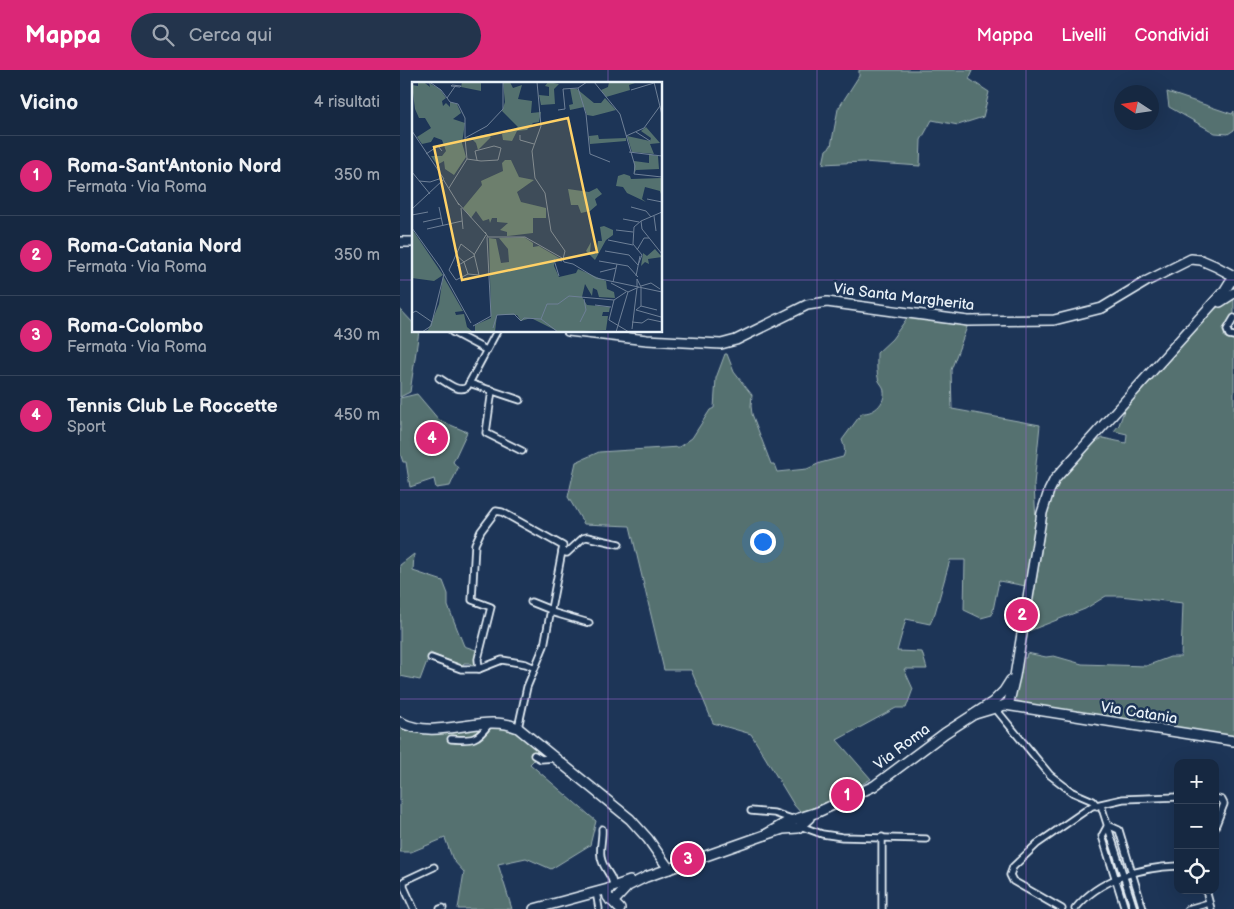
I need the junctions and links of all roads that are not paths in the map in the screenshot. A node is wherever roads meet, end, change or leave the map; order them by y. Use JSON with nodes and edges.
{"nodes":[{"id":1,"x":1232,"y":285,"type":"edge"},
{"id":2,"x":1234,"y":318,"type":"edge"},
{"id":3,"x":452,"y":332,"type":"edge"},
{"id":4,"x":495,"y":332,"type":"edge"},
{"id":5,"x":577,"y":332,"type":"edge"},
{"id":6,"x":1234,"y":336,"type":"edge"},
{"id":7,"x":486,"y":350,"type":"junction"},
{"id":8,"x":438,"y":378,"type":"dead end"},
{"id":9,"x":469,"y":383,"type":"junction"},
{"id":10,"x":492,"y":390,"type":"junction"},
{"id":11,"x":520,"y":400,"type":"dead end"},
{"id":12,"x":522,"y":451,"type":"dead end"},
{"id":13,"x":619,"y":544,"type":"dead end"},
{"id":14,"x":562,"y":552,"type":"junction"},
{"id":15,"x":531,"y":602,"type":"dead end"},
{"id":16,"x":551,"y":611,"type":"junction"},
{"id":17,"x":589,"y":623,"type":"dead end"},
{"id":18,"x":432,"y":658,"type":"dead end"},
{"id":19,"x":535,"y":668,"type":"junction"},
{"id":20,"x":479,"y":669,"type":"junction"},
{"id":21,"x":1004,"y":700,"type":"junction"},
{"id":22,"x":975,"y":714,"type":"junction"},
{"id":23,"x":400,"y":722,"type":"edge"},
{"id":24,"x":489,"y":724,"type":"junction"},
{"id":25,"x":520,"y":729,"type":"junction"},
{"id":26,"x":451,"y":739,"type":"dead end"},
{"id":27,"x":1234,"y":741,"type":"edge"},
{"id":28,"x":534,"y":756,"type":"dead end"},
{"id":29,"x":556,"y":758,"type":"junction"},
{"id":30,"x":1174,"y":797,"type":"edge"},
{"id":31,"x":1219,"y":799,"type":"edge"},
{"id":32,"x":1099,"y":805,"type":"junction"},
{"id":33,"x":751,"y":812,"type":"dead end"},
{"id":34,"x":774,"y":814,"type":"junction"},
{"id":35,"x":1219,"y":817,"type":"edge"},
{"id":36,"x":798,"y":823,"type":"junction"},
{"id":37,"x":1108,"y":825,"type":"junction"},
{"id":38,"x":785,"y":826,"type":"junction"},
{"id":39,"x":602,"y":828,"type":"dead end"},
{"id":40,"x":882,"y":837,"type":"junction"},
{"id":41,"x":926,"y":839,"type":"dead end"},
{"id":42,"x":1174,"y":866,"type":"edge"},
{"id":43,"x":434,"y":867,"type":"dead end"},
{"id":44,"x":669,"y":869,"type":"junction"},
{"id":45,"x":1132,"y":873,"type":"junction"},
{"id":46,"x":1123,"y":876,"type":"junction"},
{"id":47,"x":1116,"y":879,"type":"junction"},
{"id":48,"x":613,"y":893,"type":"junction"},
{"id":49,"x":597,"y":897,"type":"junction"},
{"id":50,"x":1210,"y":906,"type":"edge"},
{"id":51,"x":414,"y":909,"type":"edge"},
{"id":52,"x":534,"y":909,"type":"edge"},
{"id":53,"x":545,"y":909,"type":"edge"},
{"id":54,"x":599,"y":909,"type":"edge"},
{"id":55,"x":622,"y":909,"type":"edge"},
{"id":56,"x":882,"y":909,"type":"edge"},
{"id":57,"x":1062,"y":909,"type":"edge"},
{"id":58,"x":1075,"y":909,"type":"edge"},
{"id":59,"x":1125,"y":909,"type":"edge"},
{"id":60,"x":1134,"y":909,"type":"edge"},
{"id":61,"x":1143,"y":909,"type":"edge"},
{"id":62,"x":1188,"y":909,"type":"edge"}],
"edges":[{"from":1,"to":5,"type":"street","name":"Via Santa Margherita"},
{"from":1,"to":21,"type":"street"},
{"from":2,"to":6,"type":"street"},
{"from":3,"to":7,"type":"street"},
{"from":4,"to":7,"type":"street"},
{"from":7,"to":9,"type":"street"},
{"from":8,"to":9,"type":"street"},
{"from":9,"to":10,"type":"street"},
{"from":10,"to":11,"type":"street"},
{"from":10,"to":12,"type":"street"},
{"from":13,"to":14,"type":"street"},
{"from":14,"to":16,"type":"street"},
{"from":14,"to":20,"type":"street"},
{"from":15,"to":16,"type":"street"},
{"from":16,"to":17,"type":"street"},
{"from":16,"to":19,"type":"street"},
{"from":18,"to":20,"type":"street"},
{"from":19,"to":20,"type":"street"},
{"from":19,"to":25,"type":"street"},
{"from":21,"to":22,"type":"street"},
{"from":21,"to":22,"type":"street"},
{"from":21,"to":27,"type":"street","name":"Via Catania"},
{"from":21,"to":32,"type":"street"},
{"from":22,"to":36,"type":"street","name":"Via Roma"},
{"from":23,"to":24,"type":"street"},
{"from":24,"to":25,"type":"street"},
{"from":24,"to":26,"type":"street"},
{"from":25,"to":29,"type":"street"},
{"from":28,"to":29,"type":"street"},
{"from":29,"to":44,"type":"street"},
{"from":30,"to":32,"type":"street"},
{"from":31,"to":35,"type":"street"},
{"from":32,"to":37,"type":"street"},
{"from":32,"to":57,"type":"street"},
{"from":33,"to":34,"type":"street"},
{"from":34,"to":36,"type":"street"},
{"from":34,"to":38,"type":"street"},
{"from":36,"to":38,"type":"street","name":"Via Roma"},
{"from":36,"to":40,"type":"street"},
{"from":37,"to":45,"type":"street"},
{"from":37,"to":46,"type":"street"},
{"from":37,"to":47,"type":"street"},
{"from":38,"to":44,"type":"street","name":"Via Roma"},
{"from":39,"to":48,"type":"street"},
{"from":40,"to":41,"type":"street"},
{"from":40,"to":56,"type":"street"},
{"from":42,"to":45,"type":"street"},
{"from":43,"to":51,"type":"street"},
{"from":44,"to":48,"type":"street"},
{"from":45,"to":46,"type":"street"},
{"from":45,"to":61,"type":"street"},
{"from":46,"to":47,"type":"street"},
{"from":46,"to":60,"type":"street"},
{"from":47,"to":58,"type":"street"},
{"from":47,"to":59,"type":"street"},
{"from":48,"to":49,"type":"street"},
{"from":48,"to":52,"type":"street"},
{"from":48,"to":55,"type":"street"},
{"from":49,"to":53,"type":"street"},
{"from":49,"to":54,"type":"street"},
{"from":50,"to":62,"type":"street"}]}
